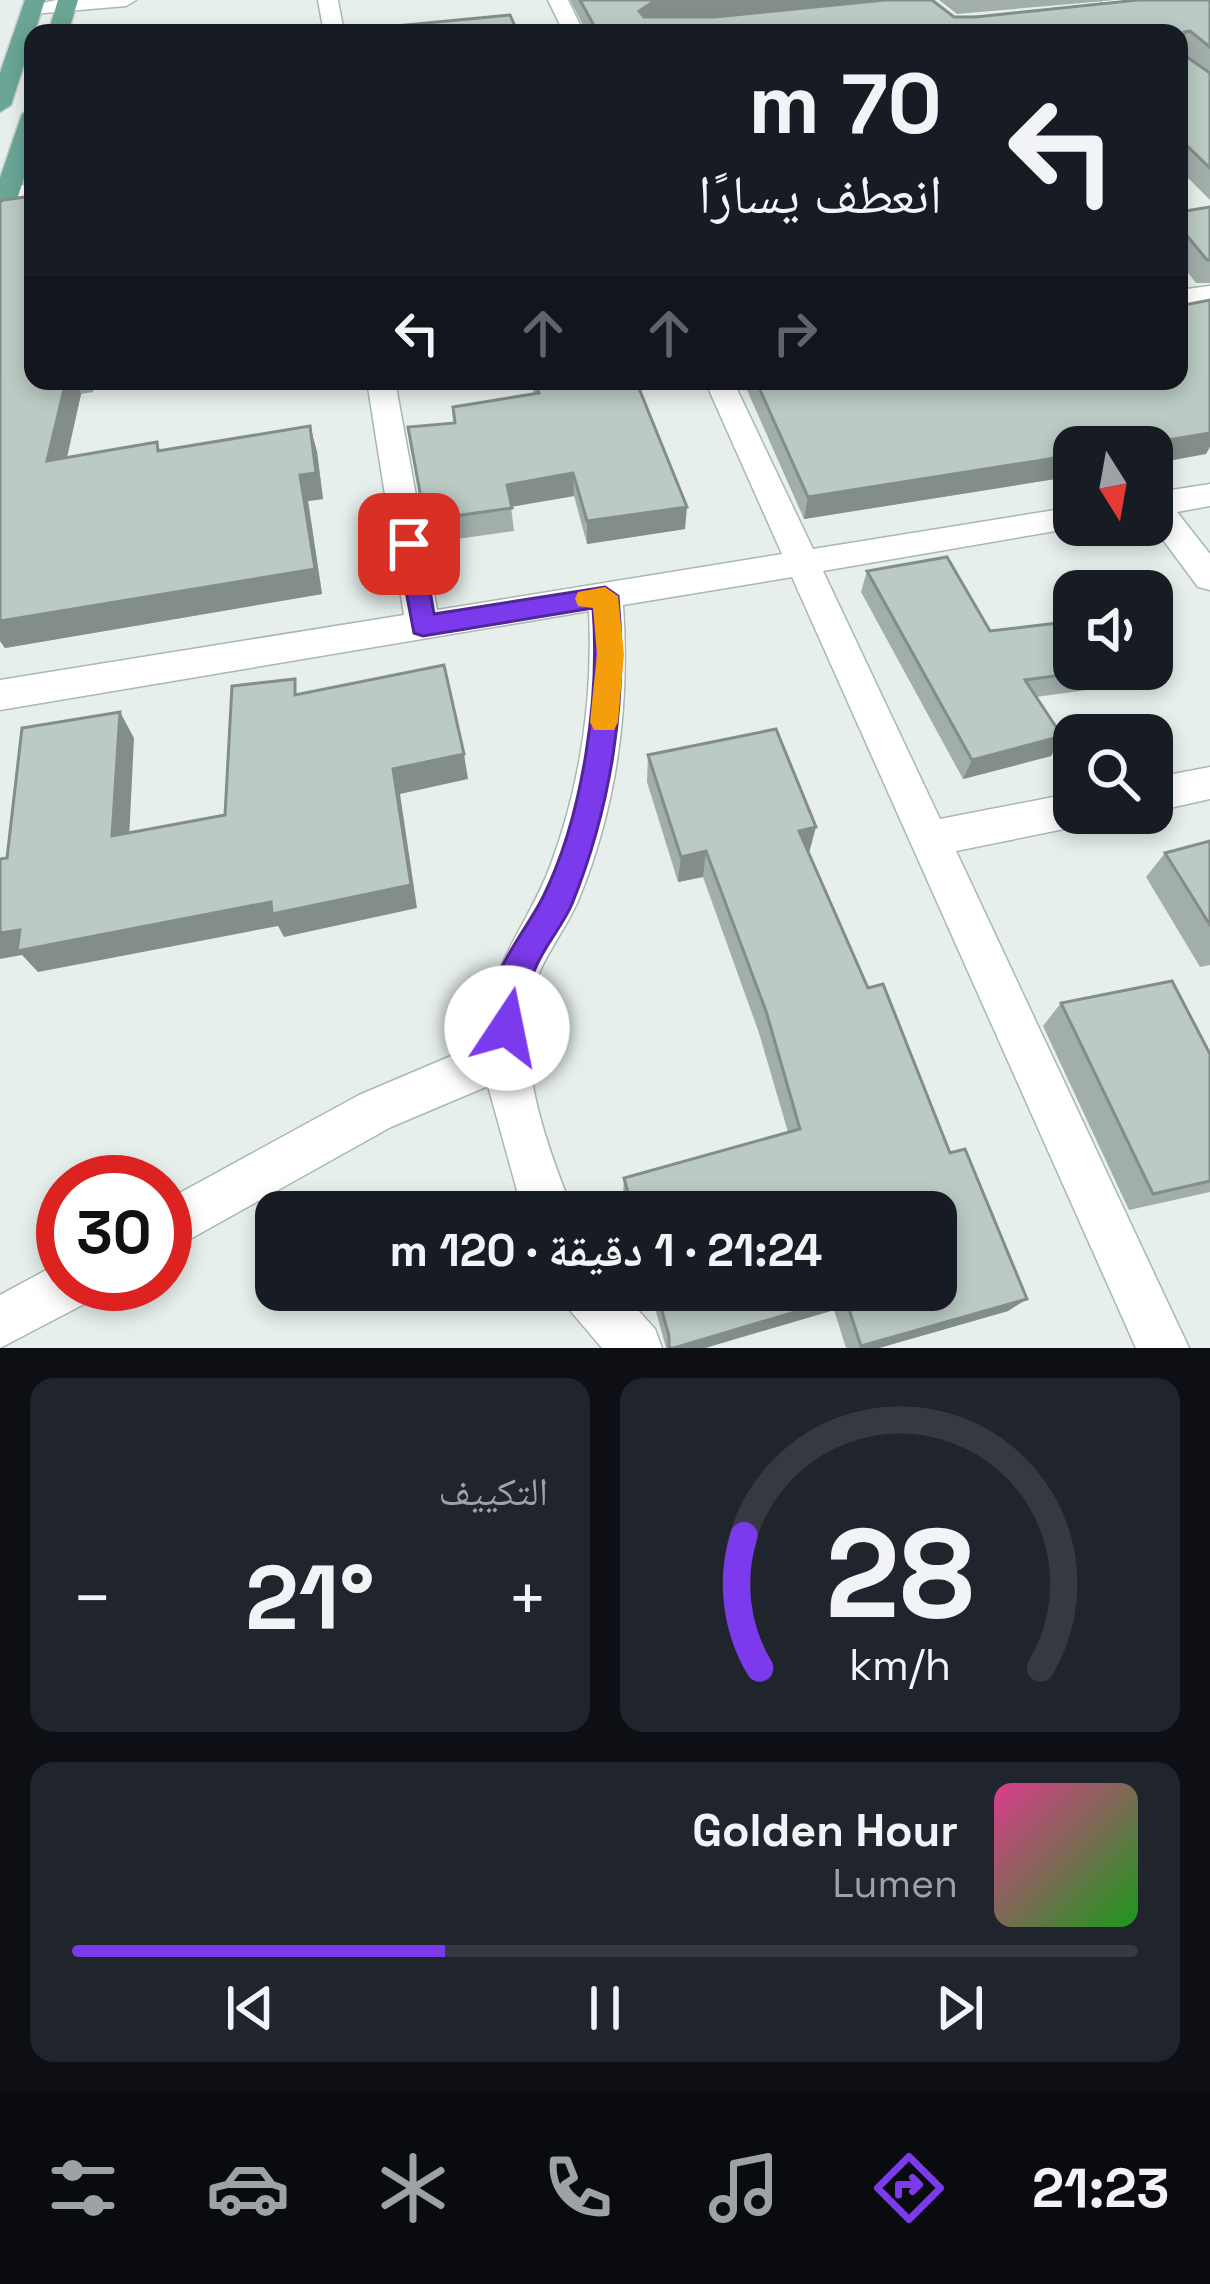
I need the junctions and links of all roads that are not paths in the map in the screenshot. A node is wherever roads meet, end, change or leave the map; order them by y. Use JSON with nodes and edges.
{"nodes":[{"id":1,"x":126,"y":0,"type":"edge"},
{"id":2,"x":67,"y":3,"type":"edge"},
{"id":3,"x":33,"y":4,"type":"edge"},
{"id":4,"x":1124,"y":5,"type":"edge"},
{"id":5,"x":1082,"y":12,"type":"edge"},
{"id":6,"x":24,"y":32,"type":"edge"},
{"id":7,"x":0,"y":105,"type":"edge"},
{"id":8,"x":24,"y":140,"type":"edge"},
{"id":9,"x":2,"y":202,"type":"edge"},
{"id":10,"x":383,"y":390,"type":"edge"},
{"id":11,"x":723,"y":390,"type":"edge"},
{"id":12,"x":1210,"y":495,"type":"edge"},
{"id":13,"x":1173,"y":501,"type":"edge"},
{"id":14,"x":1053,"y":521,"type":"edge"},
{"id":15,"x":1173,"y":531,"type":"edge"},
{"id":16,"x":801,"y":563,"type":"junction"},
{"id":17,"x":1210,"y":578,"type":"edge"},
{"id":18,"x":605,"y":596,"type":"junction"},
{"id":19,"x":423,"y":626,"type":"junction"},
{"id":20,"x":0,"y":695,"type":"edge"},
{"id":21,"x":1210,"y":784,"type":"edge"},
{"id":22,"x":1173,"y":791,"type":"edge"},
{"id":23,"x":1053,"y":814,"type":"edge"},
{"id":24,"x":929,"y":839,"type":"junction"},
{"id":25,"x":507,"y":1055,"type":"junction"},
{"id":26,"x":540,"y":1191,"type":"edge"},
{"id":27,"x":192,"y":1213,"type":"edge"},
{"id":28,"x":36,"y":1303,"type":"edge"},
{"id":29,"x":604,"y":1311,"type":"edge"},
{"id":30,"x":0,"y":1324,"type":"edge"},
{"id":31,"x":636,"y":1348,"type":"edge"},
{"id":32,"x":1162,"y":1348,"type":"edge"}],
"edges":[{"from":1,"to":2,"type":"street"},
{"from":2,"to":3,"type":"street"},
{"from":4,"to":5,"type":"street"},
{"from":6,"to":7,"type":"main road"},
{"from":8,"to":9,"type":"main road"},
{"from":10,"to":19,"type":"street"},
{"from":11,"to":16,"type":"street"},
{"from":12,"to":13,"type":"street"},
{"from":14,"to":16,"type":"street"},
{"from":15,"to":17,"type":"street"},
{"from":16,"to":18,"type":"street"},
{"from":16,"to":24,"type":"street"},
{"from":18,"to":19,"type":"street"},
{"from":18,"to":25,"type":"street"},
{"from":19,"to":20,"type":"street"},
{"from":21,"to":22,"type":"street"},
{"from":23,"to":24,"type":"street"},
{"from":24,"to":32,"type":"street"},
{"from":25,"to":26,"type":"street"},
{"from":25,"to":27,"type":"street"},
{"from":28,"to":30,"type":"street"},
{"from":29,"to":31,"type":"street"}]}
